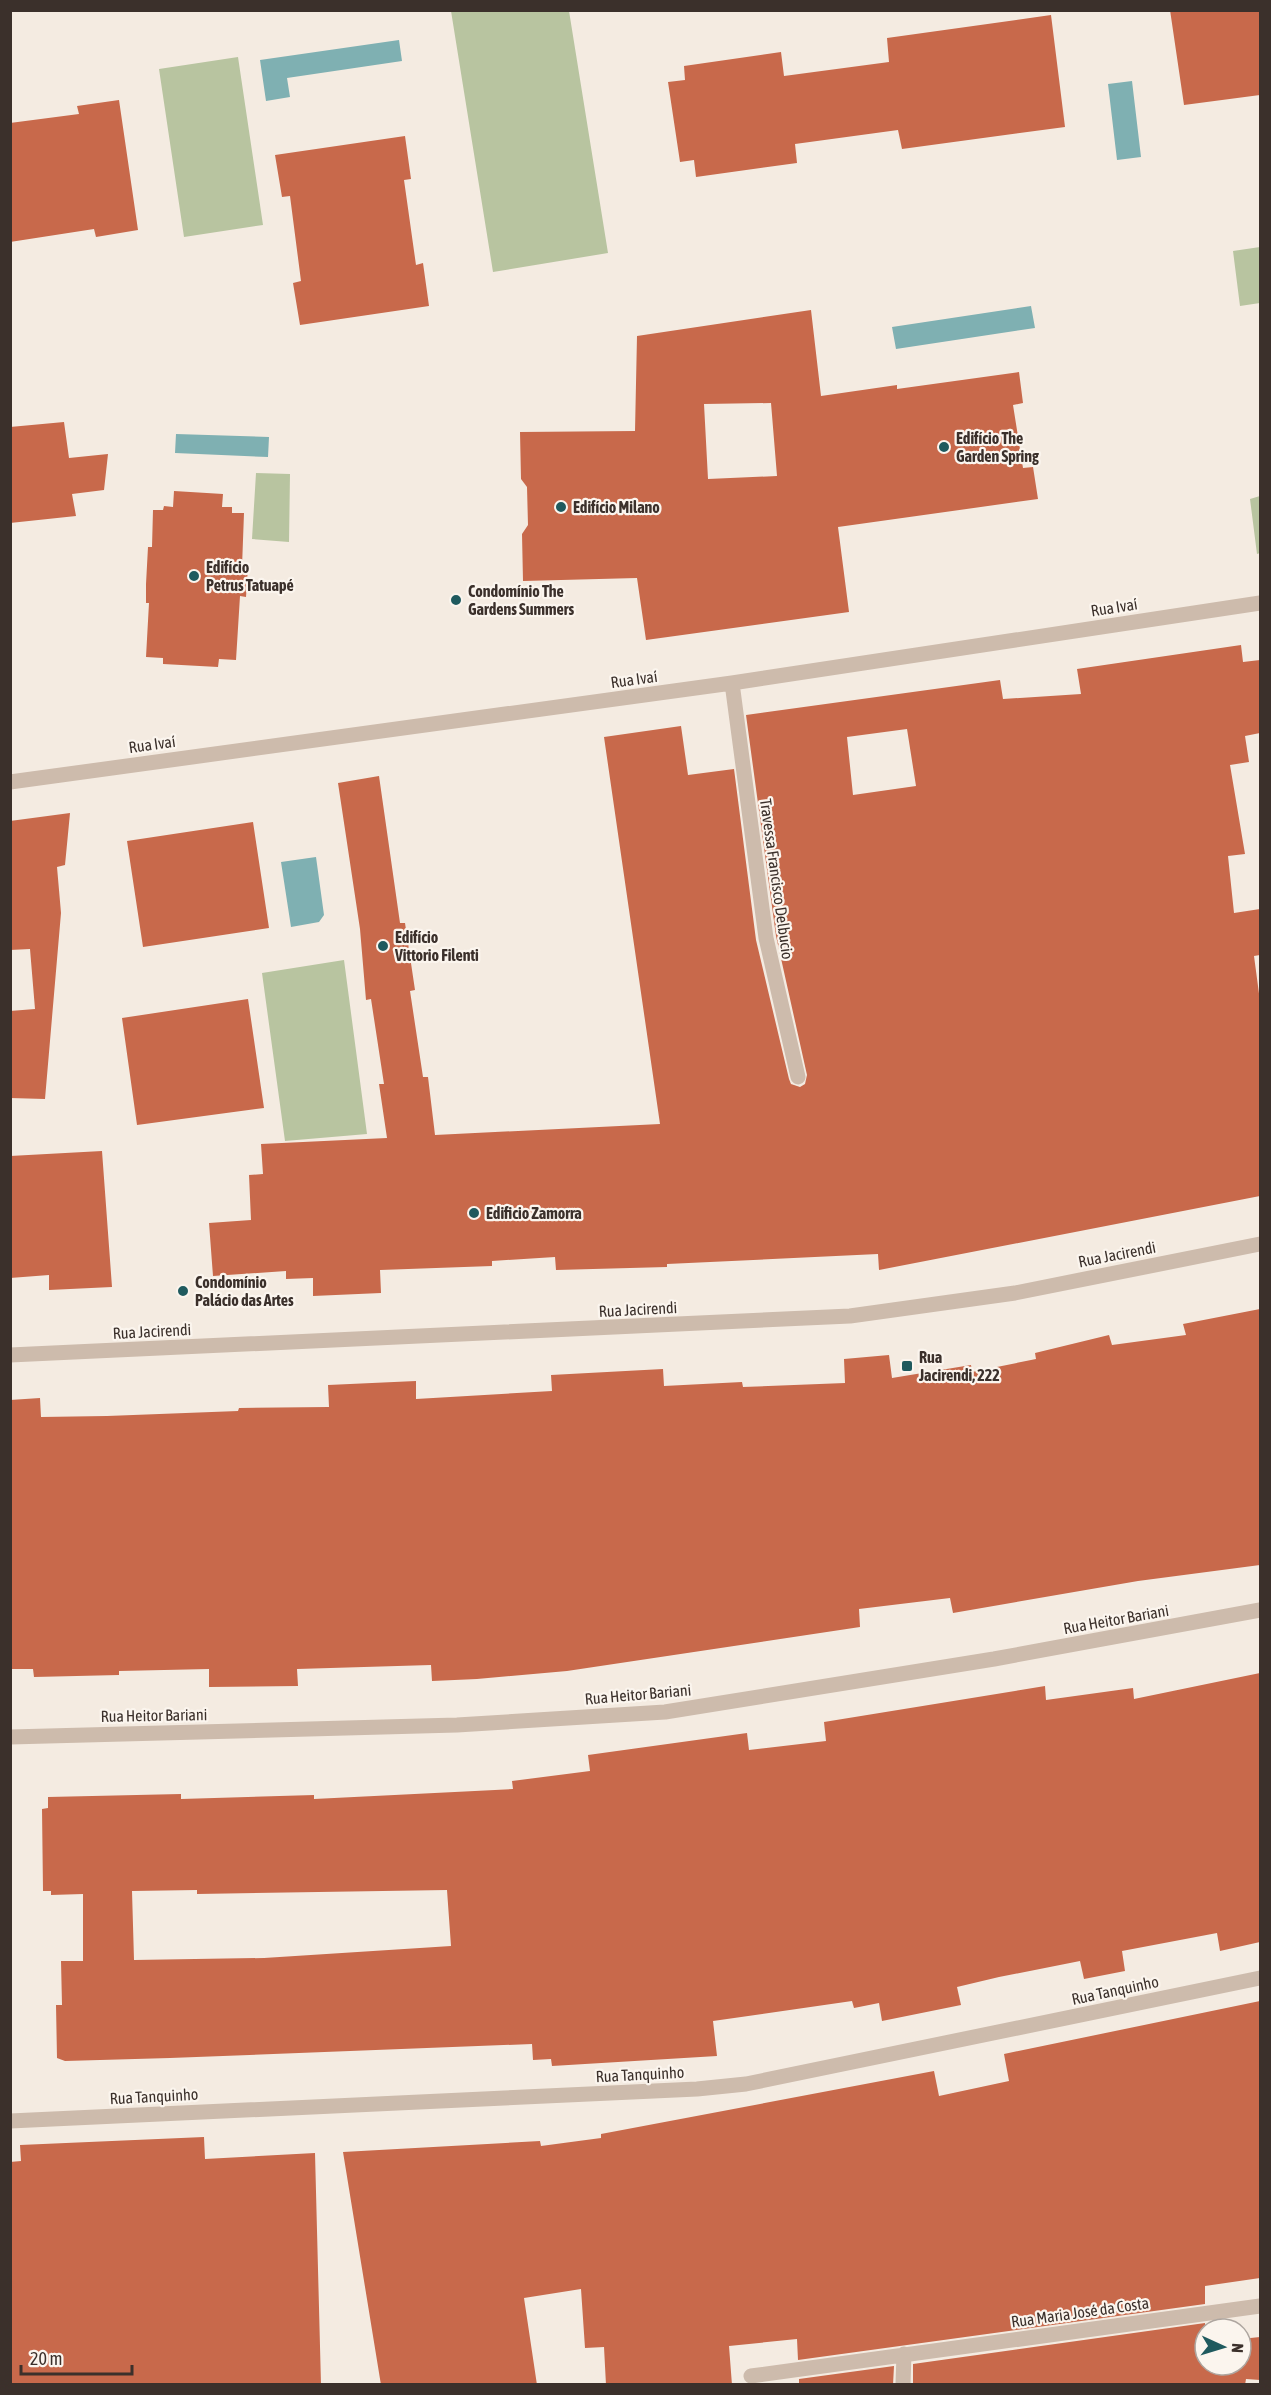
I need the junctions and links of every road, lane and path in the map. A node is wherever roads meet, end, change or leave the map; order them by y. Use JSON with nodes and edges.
{"nodes":[{"id":1,"x":1260,"y":603,"type":"edge"},
{"id":2,"x":732,"y":683,"type":"junction"},
{"id":3,"x":10,"y":782,"type":"edge"},
{"id":4,"x":798,"y":1077,"type":"dead end"},
{"id":5,"x":1260,"y":1244,"type":"edge"},
{"id":6,"x":10,"y":1355,"type":"edge"},
{"id":7,"x":1260,"y":1610,"type":"edge"},
{"id":8,"x":10,"y":1737,"type":"edge"},
{"id":9,"x":1260,"y":1978,"type":"edge"},
{"id":10,"x":10,"y":2121,"type":"edge"},
{"id":11,"x":1260,"y":2306,"type":"edge"},
{"id":12,"x":904,"y":2354,"type":"junction"},
{"id":13,"x":752,"y":2376,"type":"dead end"},
{"id":14,"x":903,"y":2385,"type":"edge"}],
"edges":[{"from":1,"to":2,"type":"street","name":"Rua Ivaí"},
{"from":2,"to":3,"type":"street","name":"Rua Ivaí"},
{"from":2,"to":4,"type":"street","name":"Travessa Francisco Delbucio"},
{"from":5,"to":6,"type":"street","name":"Rua Jacirendi"},
{"from":7,"to":8,"type":"street","name":"Rua Heitor Bariani"},
{"from":9,"to":10,"type":"street","name":"Rua Tanquinho"},
{"from":11,"to":12,"type":"street","name":"Rua Maria José da Costa"},
{"from":12,"to":13,"type":"street","name":"Rua Maria José da Costa"},
{"from":12,"to":14,"type":"street"}]}
